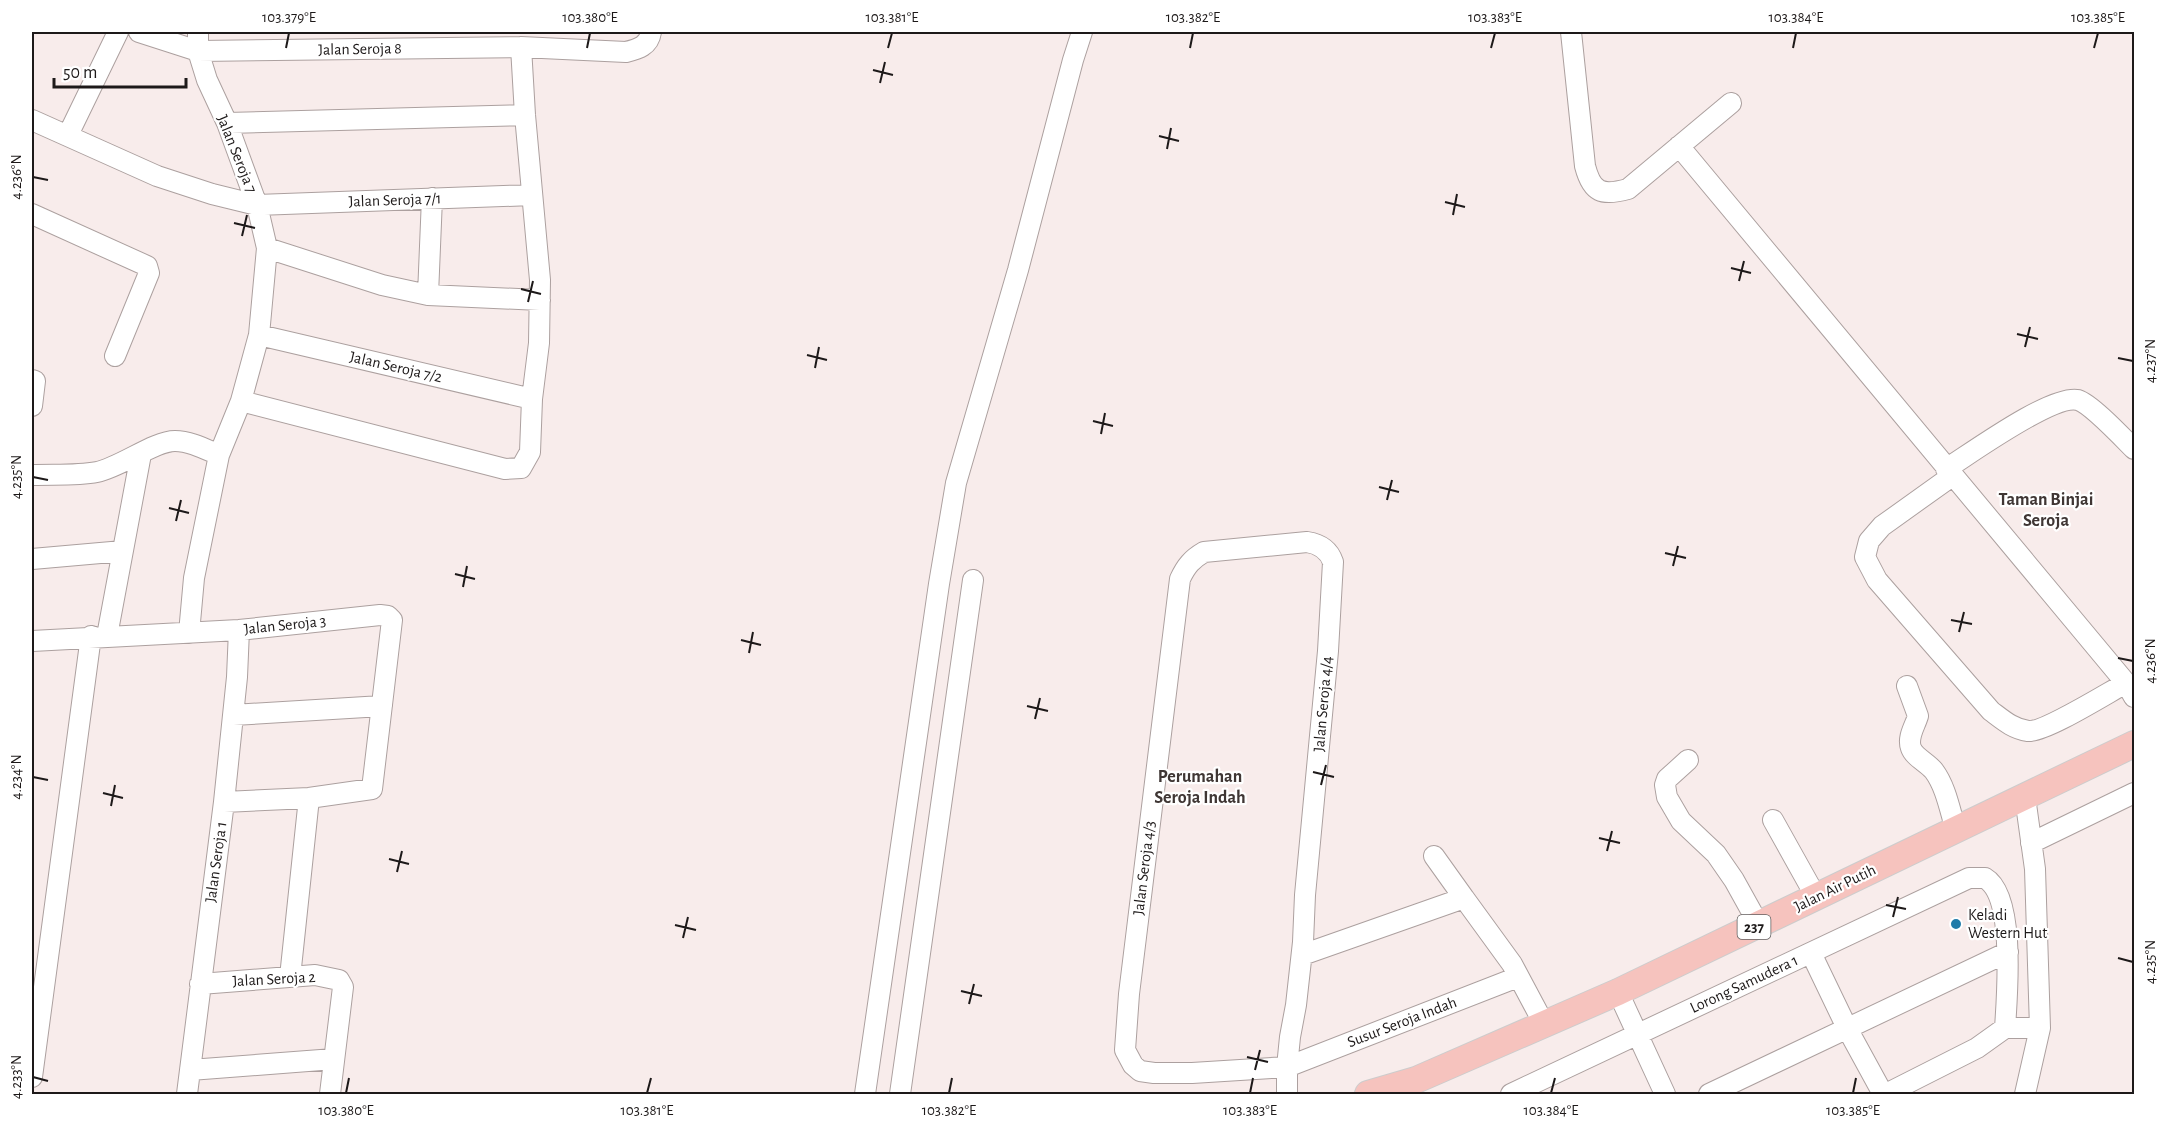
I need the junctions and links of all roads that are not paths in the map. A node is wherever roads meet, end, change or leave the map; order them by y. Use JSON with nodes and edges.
{"nodes":[{"id":1,"x":118,"y":32,"type":"edge"},
{"id":2,"x":139,"y":32,"type":"edge"},
{"id":3,"x":651,"y":32,"type":"edge"},
{"id":4,"x":1082,"y":32,"type":"edge"},
{"id":5,"x":1571,"y":32,"type":"edge"},
{"id":6,"x":352,"y":40,"type":"edge"},
{"id":7,"x":444,"y":40,"type":"edge"},
{"id":8,"x":198,"y":41,"type":"edge"},
{"id":9,"x":521,"y":47,"type":"junction"},
{"id":10,"x":1731,"y":103,"type":"dead end"},
{"id":11,"x":525,"y":116,"type":"junction"},
{"id":12,"x":32,"y":120,"type":"edge"},
{"id":13,"x":226,"y":123,"type":"junction"},
{"id":14,"x":68,"y":135,"type":"junction"},
{"id":15,"x":1679,"y":146,"type":"junction"},
{"id":16,"x":532,"y":195,"type":"junction"},
{"id":17,"x":432,"y":198,"type":"junction"},
{"id":18,"x":257,"y":205,"type":"junction"},
{"id":19,"x":32,"y":214,"type":"edge"},
{"id":20,"x":267,"y":248,"type":"junction"},
{"id":21,"x":428,"y":296,"type":"junction"},
{"id":22,"x":540,"y":300,"type":"junction"},
{"id":23,"x":259,"y":335,"type":"junction"},
{"id":24,"x":115,"y":356,"type":"dead end"},
{"id":25,"x":33,"y":381,"type":"edge"},
{"id":26,"x":532,"y":399,"type":"junction"},
{"id":27,"x":241,"y":401,"type":"junction"},
{"id":28,"x":32,"y":406,"type":"edge"},
{"id":29,"x":2134,"y":449,"type":"edge"},
{"id":30,"x":141,"y":454,"type":"junction"},
{"id":31,"x":219,"y":455,"type":"junction"},
{"id":32,"x":1949,"y":473,"type":"junction"},
{"id":33,"x":32,"y":475,"type":"edge"},
{"id":34,"x":123,"y":551,"type":"junction"},
{"id":35,"x":1194,"y":558,"type":"joint"},
{"id":36,"x":32,"y":559,"type":"edge"},
{"id":37,"x":973,"y":580,"type":"dead end"},
{"id":38,"x":239,"y":630,"type":"junction"},
{"id":39,"x":189,"y":633,"type":"junction"},
{"id":40,"x":99,"y":636,"type":"junction"},
{"id":41,"x":32,"y":641,"type":"edge"},
{"id":42,"x":1907,"y":686,"type":"dead end"},
{"id":43,"x":2130,"y":690,"type":"edge"},
{"id":44,"x":382,"y":706,"type":"junction"},
{"id":45,"x":233,"y":716,"type":"junction"},
{"id":46,"x":2134,"y":744,"type":"edge"},
{"id":47,"x":1688,"y":760,"type":"dead end"},
{"id":48,"x":2134,"y":793,"type":"edge"},
{"id":49,"x":2025,"y":797,"type":"junction"},
{"id":50,"x":309,"y":798,"type":"junction"},
{"id":51,"x":224,"y":802,"type":"junction"},
{"id":52,"x":1773,"y":820,"type":"dead end"},
{"id":53,"x":1956,"y":830,"type":"junction"},
{"id":54,"x":2031,"y":843,"type":"junction"},
{"id":55,"x":1434,"y":856,"type":"dead end"},
{"id":56,"x":1816,"y":897,"type":"junction"},
{"id":57,"x":1464,"y":898,"type":"junction"},
{"id":58,"x":1759,"y":925,"type":"junction"},
{"id":59,"x":1811,"y":952,"type":"junction"},
{"id":60,"x":2008,"y":952,"type":"junction"},
{"id":61,"x":1302,"y":955,"type":"junction"},
{"id":62,"x":290,"y":976,"type":"junction"},
{"id":63,"x":1518,"y":977,"type":"junction"},
{"id":64,"x":200,"y":984,"type":"junction"},
{"id":65,"x":1618,"y":992,"type":"junction"},
{"id":66,"x":1544,"y":1024,"type":"junction"},
{"id":67,"x":2005,"y":1028,"type":"junction"},
{"id":68,"x":2040,"y":1028,"type":"junction"},
{"id":69,"x":1848,"y":1030,"type":"junction"},
{"id":70,"x":1638,"y":1034,"type":"junction"},
{"id":71,"x":334,"y":1059,"type":"junction"},
{"id":72,"x":1287,"y":1067,"type":"junction"},
{"id":73,"x":190,"y":1070,"type":"junction"},
{"id":74,"x":32,"y":1077,"type":"edge"},
{"id":75,"x":186,"y":1095,"type":"edge"},
{"id":76,"x":330,"y":1095,"type":"edge"},
{"id":77,"x":865,"y":1095,"type":"edge"},
{"id":78,"x":900,"y":1095,"type":"edge"},
{"id":79,"x":1287,"y":1095,"type":"edge"},
{"id":80,"x":1368,"y":1095,"type":"edge"},
{"id":81,"x":1511,"y":1095,"type":"edge"},
{"id":82,"x":1665,"y":1095,"type":"edge"},
{"id":83,"x":1709,"y":1095,"type":"edge"},
{"id":84,"x":1884,"y":1095,"type":"edge"},
{"id":85,"x":2025,"y":1095,"type":"edge"}],
"edges":[{"from":1,"to":14,"type":"street"},
{"from":2,"to":8,"type":"street","name":"Jalan Seroja 8"},
{"from":3,"to":9,"type":"street","name":"Jalan Seroja 8"},
{"from":4,"to":77,"type":"street"},
{"from":5,"to":15,"type":"street"},
{"from":6,"to":7,"type":"street","name":"Jalan Seroja 8"},
{"from":6,"to":8,"type":"street","name":"Jalan Seroja 8"},
{"from":7,"to":9,"type":"street","name":"Jalan Seroja 8"},
{"from":8,"to":13,"type":"street","name":"Jalan Seroja 7"},
{"from":9,"to":11,"type":"street"},
{"from":10,"to":15,"type":"street"},
{"from":11,"to":13,"type":"street"},
{"from":11,"to":16,"type":"street"},
{"from":12,"to":14,"type":"street","name":"Jalan Seroja 7/1"},
{"from":13,"to":18,"type":"street","name":"Jalan Seroja 7"},
{"from":14,"to":18,"type":"street","name":"Jalan Seroja 7/1"},
{"from":15,"to":32,"type":"street"},
{"from":16,"to":17,"type":"street","name":"Jalan Seroja 7/1"},
{"from":16,"to":22,"type":"street"},
{"from":17,"to":18,"type":"street","name":"Jalan Seroja 7/1"},
{"from":17,"to":21,"type":"street"},
{"from":18,"to":20,"type":"street","name":"Jalan Seroja 7"},
{"from":19,"to":24,"type":"street"},
{"from":20,"to":21,"type":"street"},
{"from":20,"to":23,"type":"street","name":"Jalan Seroja 7"},
{"from":21,"to":22,"type":"street"},
{"from":22,"to":26,"type":"street"},
{"from":23,"to":26,"type":"street","name":"Jalan Seroja 7/2"},
{"from":23,"to":27,"type":"street","name":"Jalan Seroja 7"},
{"from":25,"to":28,"type":"street"},
{"from":26,"to":27,"type":"street"},
{"from":27,"to":31,"type":"street","name":"Jalan Seroja 7"},
{"from":29,"to":32,"type":"street"},
{"from":30,"to":31,"type":"street"},
{"from":30,"to":33,"type":"street"},
{"from":30,"to":34,"type":"street"},
{"from":31,"to":39,"type":"street","name":"Jalan Seroja 7"},
{"from":32,"to":43,"type":"street"},
{"from":32,"to":43,"type":"street"},
{"from":34,"to":36,"type":"street"},
{"from":34,"to":40,"type":"street"},
{"from":35,"to":61,"type":"street","name":"Jalan Seroja 4/4"},
{"from":35,"to":72,"type":"street","name":"Jalan Seroja 4/3"},
{"from":37,"to":78,"type":"street"},
{"from":38,"to":39,"type":"street","name":"Jalan Seroja 3"},
{"from":38,"to":44,"type":"street","name":"Jalan Seroja 3"},
{"from":38,"to":45,"type":"street","name":"Jalan Seroja 1"},
{"from":39,"to":40,"type":"street","name":"Jalan Seroja 3"},
{"from":40,"to":41,"type":"street","name":"Jalan Seroja 3"},
{"from":40,"to":74,"type":"street"},
{"from":42,"to":53,"type":"street"},
{"from":44,"to":45,"type":"street"},
{"from":44,"to":50,"type":"street"},
{"from":45,"to":51,"type":"street","name":"Jalan Seroja 1"},
{"from":46,"to":49,"type":"main road","name":"Jalan Air Putih","number":"237"},
{"from":47,"to":58,"type":"street"},
{"from":48,"to":54,"type":"street"},
{"from":49,"to":53,"type":"main road","name":"Jalan Air Putih","number":"237"},
{"from":49,"to":54,"type":"street"},
{"from":50,"to":51,"type":"street"},
{"from":50,"to":62,"type":"street"},
{"from":51,"to":64,"type":"street","name":"Jalan Seroja 1"},
{"from":52,"to":56,"type":"street"},
{"from":53,"to":56,"type":"main road","name":"Jalan Air Putih","number":"237"},
{"from":54,"to":68,"type":"street"},
{"from":55,"to":57,"type":"street"},
{"from":56,"to":58,"type":"main road","name":"Jalan Air Putih","number":"237"},
{"from":57,"to":61,"type":"street"},
{"from":57,"to":63,"type":"street"},
{"from":58,"to":65,"type":"main road","name":"Jalan Air Putih","number":"237"},
{"from":59,"to":60,"type":"street","name":"Lorong Samudera 1"},
{"from":59,"to":69,"type":"street"},
{"from":59,"to":70,"type":"street","name":"Lorong Samudera 1"},
{"from":60,"to":67,"type":"street"},
{"from":60,"to":69,"type":"street"},
{"from":61,"to":72,"type":"street","name":"Jalan Seroja 4/4"},
{"from":62,"to":64,"type":"street","name":"Jalan Seroja 2"},
{"from":62,"to":71,"type":"street","name":"Jalan Seroja 2"},
{"from":63,"to":66,"type":"street"},
{"from":63,"to":72,"type":"street","name":"Susur Seroja Indah"},
{"from":64,"to":73,"type":"street","name":"Jalan Seroja 1"},
{"from":65,"to":66,"type":"main road","name":"Jalan Air Putih","number":"237"},
{"from":65,"to":70,"type":"street"},
{"from":66,"to":80,"type":"main road","name":"Jalan Air Putih","number":"237"},
{"from":67,"to":68,"type":"street"},
{"from":67,"to":84,"type":"street"},
{"from":68,"to":85,"type":"street"},
{"from":69,"to":83,"type":"street"},
{"from":69,"to":84,"type":"street"},
{"from":70,"to":81,"type":"street","name":"Lorong Samudera 1"},
{"from":70,"to":82,"type":"street"},
{"from":71,"to":73,"type":"street"},
{"from":71,"to":76,"type":"street","name":"Jalan Seroja 2"},
{"from":72,"to":79,"type":"street","name":"Jalan Seroja 4/4"},
{"from":73,"to":75,"type":"street","name":"Jalan Seroja 1"}]}
